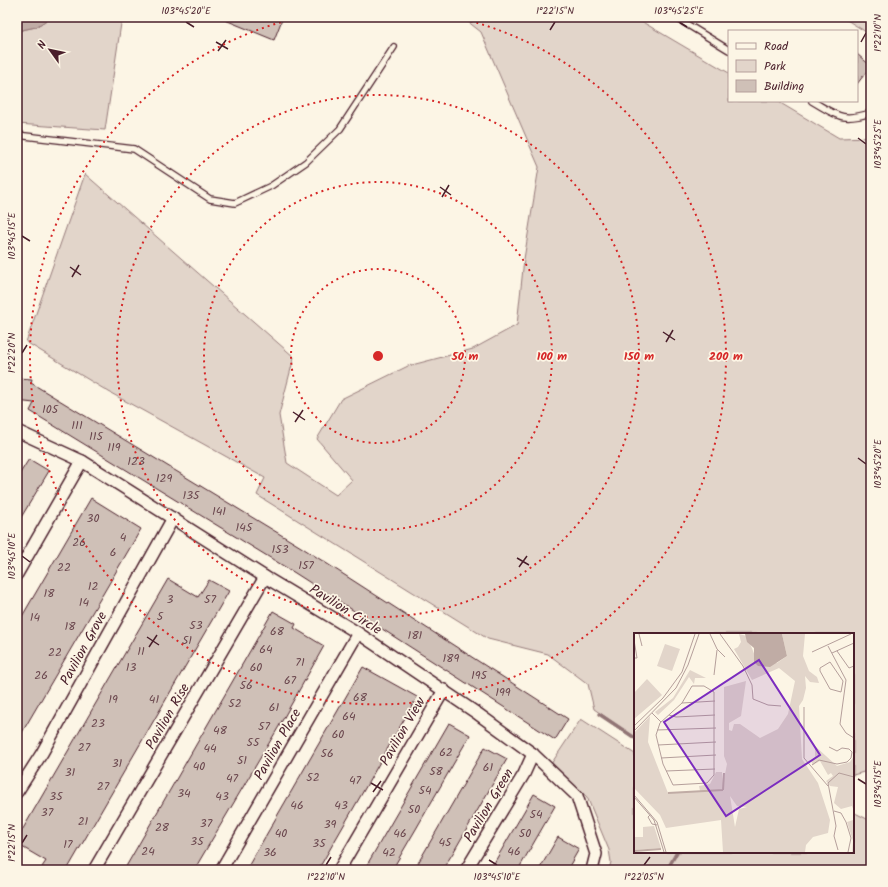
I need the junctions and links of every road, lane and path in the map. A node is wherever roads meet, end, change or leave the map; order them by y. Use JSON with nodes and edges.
{"nodes":[{"id":1,"x":675,"y":17,"type":"edge"},
{"id":2,"x":394,"y":47,"type":"dead end"},
{"id":3,"x":728,"y":49,"type":"edge"},
{"id":4,"x":814,"y":102,"type":"edge"},
{"id":5,"x":871,"y":113,"type":"edge"},
{"id":6,"x":17,"y":135,"type":"edge"},
{"id":7,"x":17,"y":430,"type":"edge"},
{"id":8,"x":82,"y":461,"type":"junction"},
{"id":9,"x":173,"y":518,"type":"junction"},
{"id":10,"x":17,"y":574,"type":"edge"},
{"id":11,"x":265,"y":577,"type":"junction"},
{"id":12,"x":358,"y":633,"type":"junction"},
{"id":13,"x":444,"y":690,"type":"junction"},
{"id":14,"x":532,"y":754,"type":"junction"},
{"id":15,"x":17,"y":792,"type":"edge"},
{"id":16,"x":94,"y":870,"type":"edge"},
{"id":17,"x":221,"y":870,"type":"edge"},
{"id":18,"x":338,"y":870,"type":"edge"},
{"id":19,"x":466,"y":870,"type":"edge"},
{"id":20,"x":592,"y":870,"type":"edge"}],
"edges":[{"from":1,"to":3,"type":"lane"},
{"from":2,"to":6,"type":"lane"},
{"from":4,"to":5,"type":"lane"},
{"from":7,"to":8,"type":"street","name":"Pavilion Circle"},
{"from":8,"to":9,"type":"street","name":"Pavilion Circle"},
{"from":8,"to":10,"type":"street"},
{"from":9,"to":11,"type":"street","name":"Pavilion Circle"},
{"from":9,"to":15,"type":"street","name":"Pavilion Grove"},
{"from":11,"to":12,"type":"street","name":"Pavilion Circle"},
{"from":11,"to":16,"type":"street","name":"Pavilion Rise"},
{"from":12,"to":13,"type":"street","name":"Pavilion Circle"},
{"from":12,"to":17,"type":"street","name":"Pavilion Place"},
{"from":13,"to":14,"type":"street","name":"Pavilion Circle"},
{"from":13,"to":18,"type":"street","name":"Pavilion View"},
{"from":14,"to":19,"type":"street","name":"Pavilion Green"},
{"from":14,"to":20,"type":"street","name":"Pavilion Circle"}]}
